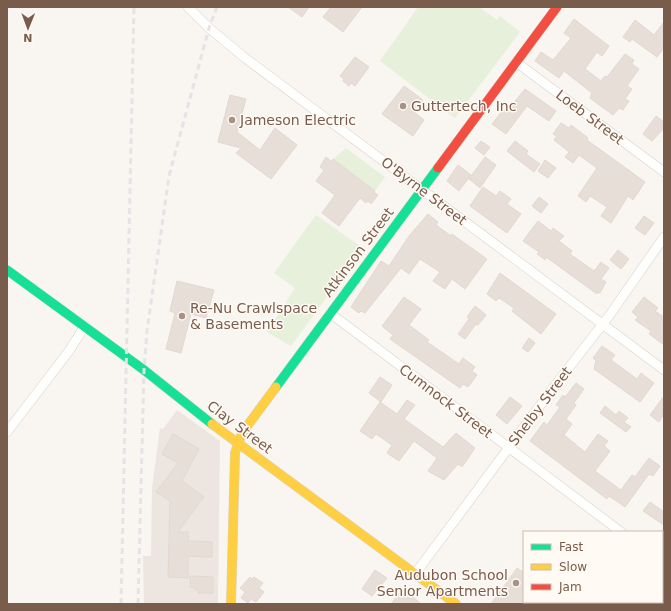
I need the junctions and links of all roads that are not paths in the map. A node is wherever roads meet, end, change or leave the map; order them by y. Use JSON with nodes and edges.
{"nodes":[{"id":1,"x":188,"y":7,"type":"edge"},
{"id":2,"x":557,"y":7,"type":"edge"},
{"id":3,"x":516,"y":62,"type":"junction"},
{"id":4,"x":664,"y":172,"type":"edge"},
{"id":5,"x":422,"y":189,"type":"junction"},
{"id":6,"x":664,"y":237,"type":"edge"},
{"id":7,"x":7,"y":270,"type":"edge"},
{"id":8,"x":330,"y":313,"type":"junction"},
{"id":9,"x":602,"y":324,"type":"junction"},
{"id":10,"x":85,"y":326,"type":"junction"},
{"id":11,"x":664,"y":370,"type":"edge"},
{"id":12,"x":7,"y":432,"type":"edge"},
{"id":13,"x":238,"y":444,"type":"junction"},
{"id":14,"x":508,"y":448,"type":"junction"},
{"id":15,"x":620,"y":531,"type":"edge"},
{"id":16,"x":415,"y":574,"type":"junction"},
{"id":17,"x":231,"y":604,"type":"edge"},
{"id":18,"x":456,"y":604,"type":"edge"}],
"edges":[{"from":1,"to":5,"type":"street","name":"O'Byrne Street"},
{"from":2,"to":3,"type":"street","name":"Atkinson Street"},
{"from":3,"to":4,"type":"street","name":"Loeb Street"},
{"from":3,"to":5,"type":"street","name":"Atkinson Street"},
{"from":5,"to":8,"type":"street","name":"Atkinson Street"},
{"from":5,"to":9,"type":"street","name":"O'Byrne Street"},
{"from":6,"to":9,"type":"street","name":"Shelby Street"},
{"from":7,"to":10,"type":"street","name":"Clay Street"},
{"from":8,"to":13,"type":"street","name":"Atkinson Street"},
{"from":8,"to":14,"type":"street","name":"Cumnock Street"},
{"from":9,"to":11,"type":"street","name":"O'Byrne Street"},
{"from":9,"to":14,"type":"street","name":"Shelby Street"},
{"from":10,"to":12,"type":"street"},
{"from":10,"to":13,"type":"street","name":"Clay Street"},
{"from":13,"to":16,"type":"street","name":"Clay Street"},
{"from":13,"to":17,"type":"street","name":"Atkinson Street"},
{"from":14,"to":15,"type":"street","name":"Cumnock Street"},
{"from":14,"to":16,"type":"street","name":"Shelby Street"},
{"from":16,"to":18,"type":"street","name":"Clay Street"}]}
